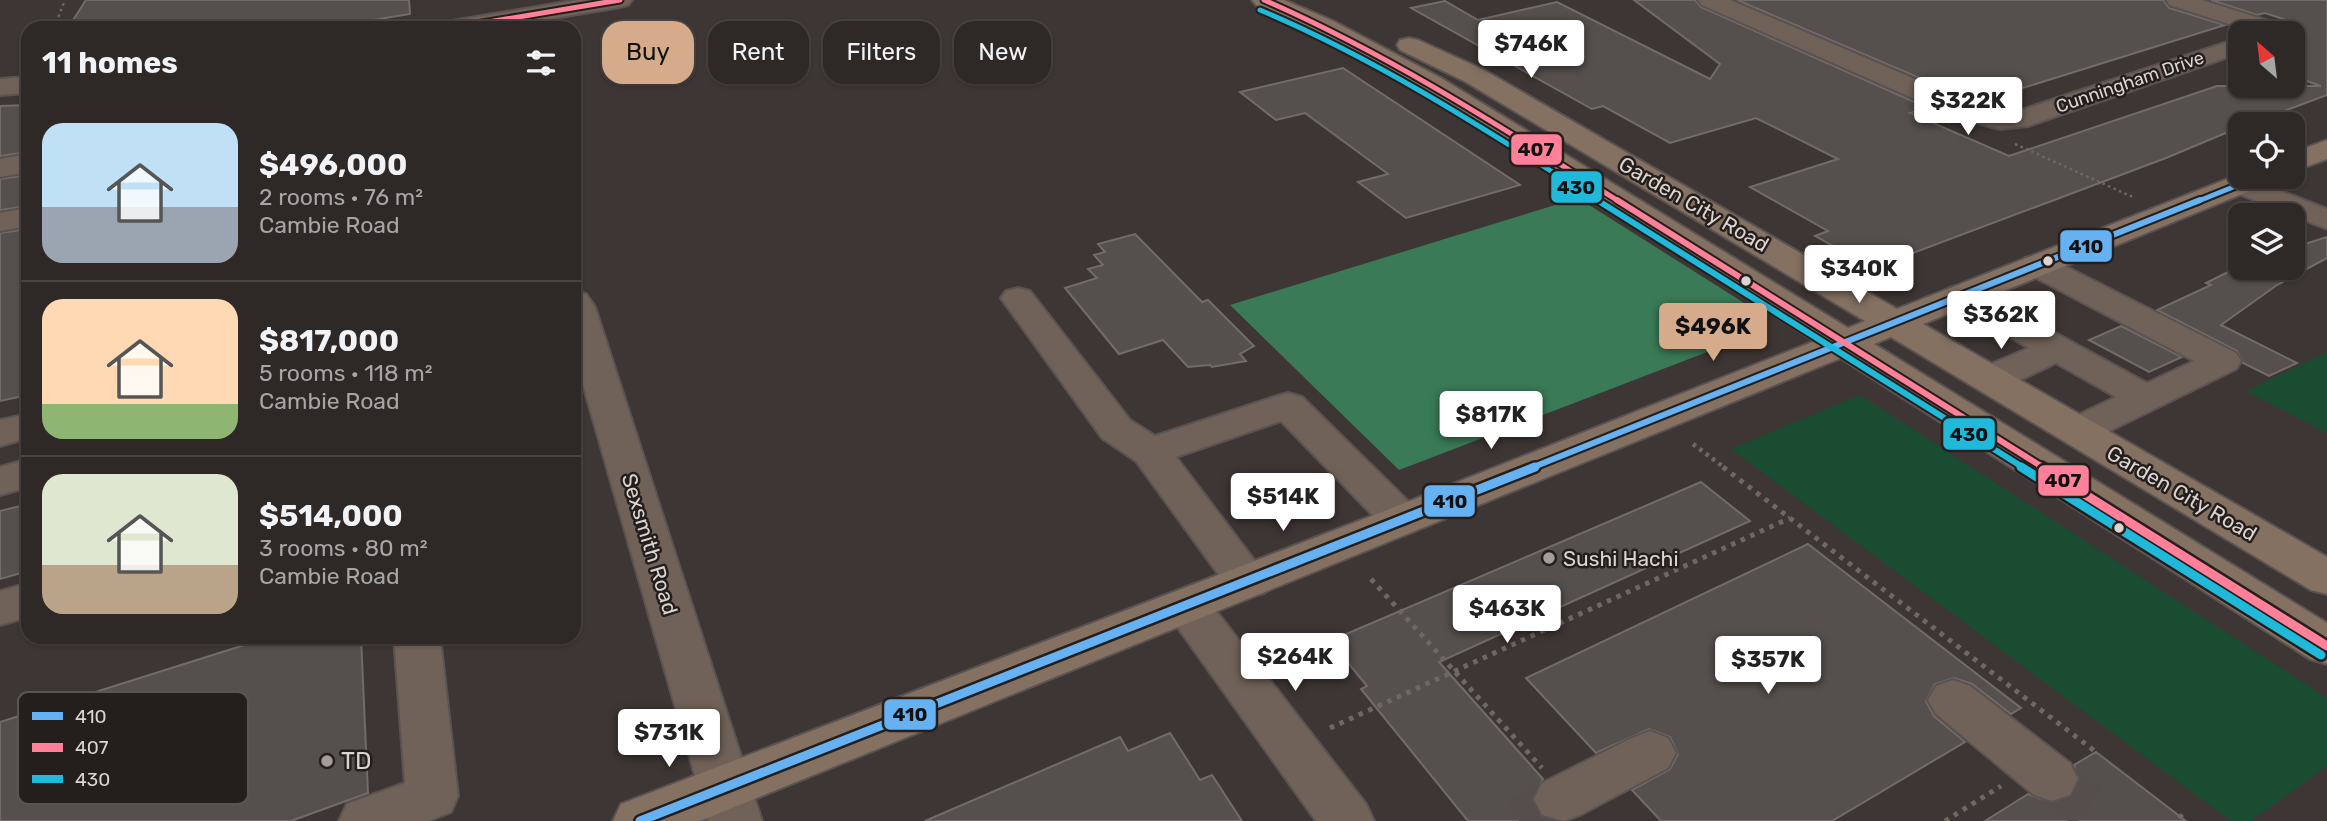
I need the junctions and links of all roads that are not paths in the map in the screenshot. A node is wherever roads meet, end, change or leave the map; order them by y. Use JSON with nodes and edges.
{"nodes":[{"id":1,"x":620,"y":0,"type":"edge"},
{"id":2,"x":1264,"y":0,"type":"edge"},
{"id":3,"x":1304,"y":0,"type":"edge"},
{"id":4,"x":1710,"y":0,"type":"edge"},
{"id":5,"x":2178,"y":0,"type":"edge"},
{"id":6,"x":488,"y":17,"type":"edge"},
{"id":7,"x":2242,"y":21,"type":"edge"},
{"id":8,"x":2228,"y":49,"type":"edge"},
{"id":9,"x":21,"y":86,"type":"edge"},
{"id":10,"x":0,"y":87,"type":"edge"},
{"id":11,"x":2327,"y":149,"type":"edge"},
{"id":12,"x":2305,"y":158,"type":"edge"},
{"id":13,"x":21,"y":164,"type":"edge"},
{"id":14,"x":0,"y":168,"type":"edge"},
{"id":15,"x":2228,"y":188,"type":"edge"},
{"id":16,"x":2267,"y":189,"type":"edge"},
{"id":17,"x":21,"y":218,"type":"edge"},
{"id":18,"x":2327,"y":220,"type":"edge"},
{"id":19,"x":0,"y":222,"type":"edge"},
{"id":20,"x":2037,"y":265,"type":"junction"},
{"id":21,"x":1961,"y":295,"type":"junction"},
{"id":22,"x":1018,"y":298,"type":"dead end"},
{"id":23,"x":1895,"y":322,"type":"junction"},
{"id":24,"x":581,"y":330,"type":"edge"},
{"id":25,"x":1845,"y":342,"type":"junction"},
{"id":26,"x":2058,"y":349,"type":"junction"},
{"id":27,"x":1989,"y":378,"type":"junction"},
{"id":28,"x":2146,"y":398,"type":"junction"},
{"id":29,"x":21,"y":428,"type":"edge"},
{"id":30,"x":2077,"y":431,"type":"junction"},
{"id":31,"x":0,"y":432,"type":"edge"},
{"id":32,"x":1150,"y":452,"type":"junction"},
{"id":33,"x":21,"y":475,"type":"edge"},
{"id":34,"x":0,"y":481,"type":"edge"},
{"id":35,"x":1402,"y":520,"type":"junction"},
{"id":36,"x":2327,"y":578,"type":"edge"},
{"id":37,"x":1248,"y":581,"type":"junction"},
{"id":38,"x":21,"y":602,"type":"edge"},
{"id":39,"x":1187,"y":606,"type":"junction"},
{"id":40,"x":0,"y":608,"type":"edge"},
{"id":41,"x":418,"y":644,"type":"edge"},
{"id":42,"x":2327,"y":646,"type":"edge"},
{"id":43,"x":1953,"y":701,"type":"dead end"},
{"id":44,"x":1650,"y":753,"type":"dead end"},
{"id":45,"x":2052,"y":779,"type":"tunnel mouth"},
{"id":46,"x":1564,"y":798,"type":"tunnel mouth"},
{"id":47,"x":730,"y":804,"type":"edge"},
{"id":48,"x":366,"y":821,"type":"edge"},
{"id":49,"x":640,"y":821,"type":"edge"},
{"id":50,"x":1347,"y":821,"type":"edge"}],
"edges":[{"from":1,"to":6,"type":"street"},
{"from":2,"to":25,"type":"main road","name":"Garden City Road"},
{"from":3,"to":23,"type":"main road","name":"Garden City Road"},
{"from":4,"to":8,"type":"street","name":"Cunningham Drive"},
{"from":5,"to":7,"type":"street"},
{"from":9,"to":10,"type":"street"},
{"from":11,"to":12,"type":"main road"},
{"from":13,"to":14,"type":"street"},
{"from":15,"to":20,"type":"main road"},
{"from":16,"to":18,"type":"street"},
{"from":17,"to":19,"type":"street"},
{"from":20,"to":21,"type":"main road"},
{"from":20,"to":28,"type":"street"},
{"from":21,"to":23,"type":"main road"},
{"from":21,"to":26,"type":"street"},
{"from":22,"to":32,"type":"street"},
{"from":23,"to":25,"type":"main road"},
{"from":23,"to":27,"type":"main road","name":"Garden City Road"},
{"from":24,"to":47,"type":"street","name":"Sexsmith Road"},
{"from":25,"to":35,"type":"main road"},
{"from":25,"to":42,"type":"main road","name":"Garden City Road"},
{"from":26,"to":27,"type":"street"},
{"from":26,"to":28,"type":"street"},
{"from":27,"to":30,"type":"main road","name":"Garden City Road"},
{"from":28,"to":30,"type":"street"},
{"from":29,"to":31,"type":"street"},
{"from":30,"to":36,"type":"main road","name":"Garden City Road"},
{"from":32,"to":35,"type":"street"},
{"from":32,"to":37,"type":"street"},
{"from":33,"to":34,"type":"street"},
{"from":35,"to":37,"type":"main road"},
{"from":37,"to":39,"type":"main road"},
{"from":38,"to":40,"type":"street"},
{"from":39,"to":47,"type":"main road"},
{"from":39,"to":50,"type":"street"},
{"from":41,"to":48,"type":"street"},
{"from":43,"to":45,"type":"street"},
{"from":44,"to":46,"type":"street"},
{"from":47,"to":49,"type":"main road"}]}
